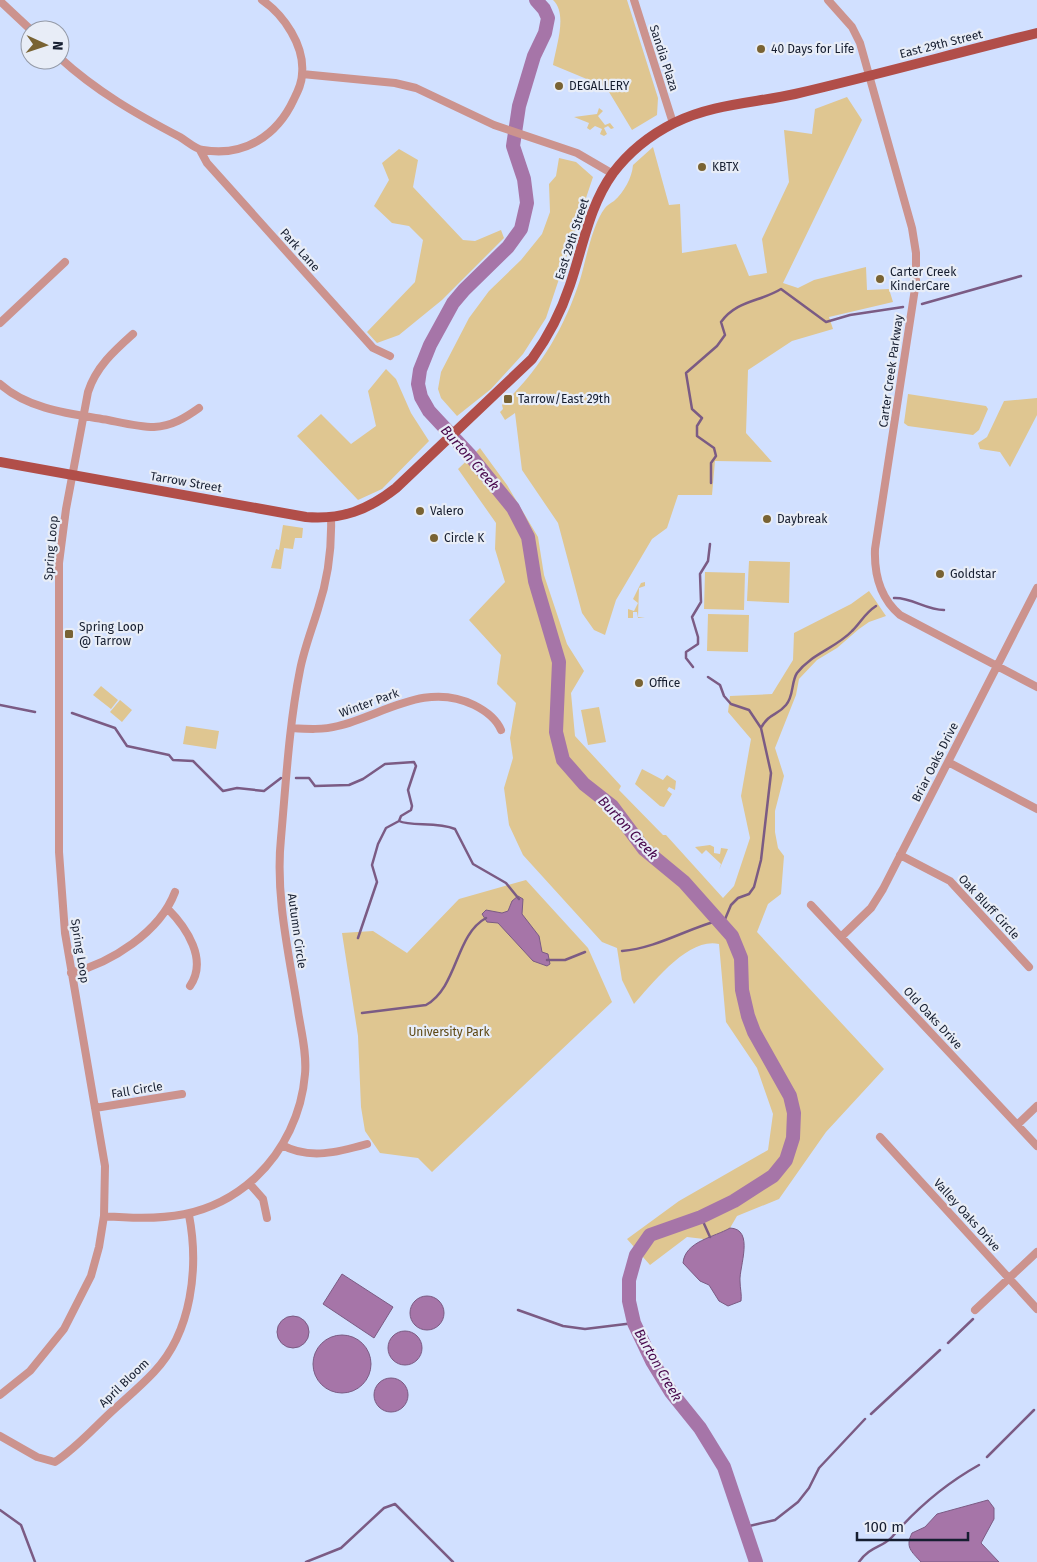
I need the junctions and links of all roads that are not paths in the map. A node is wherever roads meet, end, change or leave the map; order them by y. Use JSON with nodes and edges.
{"nodes":[{"id":1,"x":262,"y":0,"type":"edge"},
{"id":2,"x":634,"y":0,"type":"edge"},
{"id":3,"x":828,"y":0,"type":"edge"},
{"id":4,"x":0,"y":1,"type":"edge"},
{"id":5,"x":20,"y":20,"type":"edge"},
{"id":6,"x":1037,"y":33,"type":"edge"},
{"id":7,"x":70,"y":67,"type":"edge"},
{"id":8,"x":302,"y":74,"type":"junction"},
{"id":9,"x":870,"y":75,"type":"junction"},
{"id":10,"x":674,"y":123,"type":"junction"},
{"id":11,"x":200,"y":150,"type":"junction"},
{"id":12,"x":612,"y":174,"type":"junction"},
{"id":13,"x":65,"y":262,"type":"dead end"},
{"id":14,"x":0,"y":323,"type":"edge"},
{"id":15,"x":133,"y":334,"type":"dead end"},
{"id":16,"x":390,"y":356,"type":"dead end"},
{"id":17,"x":0,"y":384,"type":"edge"},
{"id":18,"x":199,"y":408,"type":"dead end"},
{"id":19,"x":82,"y":416,"type":"junction"},
{"id":20,"x":0,"y":462,"type":"edge"},
{"id":21,"x":72,"y":474,"type":"junction"},
{"id":22,"x":366,"y":508,"type":"joint"},
{"id":23,"x":332,"y":517,"type":"junction"},
{"id":24,"x":1037,"y":588,"type":"edge"},
{"id":25,"x":996,"y":668,"type":"junction"},
{"id":26,"x":1037,"y":687,"type":"edge"},
{"id":27,"x":292,"y":728,"type":"junction"},
{"id":28,"x":502,"y":730,"type":"dead end"},
{"id":29,"x":948,"y":762,"type":"junction"},
{"id":30,"x":1037,"y":809,"type":"edge"},
{"id":31,"x":900,"y":855,"type":"junction"},
{"id":32,"x":175,"y":892,"type":"dead end"},
{"id":33,"x":811,"y":905,"type":"dead end"},
{"id":34,"x":167,"y":908,"type":"junction"},
{"id":35,"x":841,"y":937,"type":"junction"},
{"id":36,"x":1029,"y":967,"type":"dead end"},
{"id":37,"x":72,"y":974,"type":"junction"},
{"id":38,"x":190,"y":986,"type":"dead end"},
{"id":39,"x":182,"y":1094,"type":"dead end"},
{"id":40,"x":1037,"y":1106,"type":"edge"},
{"id":41,"x":95,"y":1108,"type":"junction"},
{"id":42,"x":1018,"y":1124,"type":"junction"},
{"id":43,"x":880,"y":1137,"type":"dead end"},
{"id":44,"x":367,"y":1144,"type":"dead end"},
{"id":45,"x":282,"y":1145,"type":"junction"},
{"id":46,"x":1037,"y":1146,"type":"edge"},
{"id":47,"x":249,"y":1183,"type":"junction"},
{"id":48,"x":189,"y":1215,"type":"junction"},
{"id":49,"x":104,"y":1216,"type":"junction"},
{"id":50,"x":268,"y":1218,"type":"dead end"},
{"id":51,"x":1037,"y":1252,"type":"edge"},
{"id":52,"x":1009,"y":1278,"type":"junction"},
{"id":53,"x":1037,"y":1309,"type":"edge"},
{"id":54,"x":975,"y":1310,"type":"dead end"},
{"id":55,"x":0,"y":1395,"type":"edge"},
{"id":56,"x":0,"y":1436,"type":"edge"}],
"edges":[{"from":1,"to":8,"type":"street"},
{"from":2,"to":10,"type":"street","name":"Sandia Plaza"},
{"from":3,"to":9,"type":"street","name":"Carter Creek Parkway"},
{"from":4,"to":5,"type":"street"},
{"from":6,"to":9,"type":"main road","name":"East 29th Street"},
{"from":7,"to":11,"type":"street"},
{"from":8,"to":11,"type":"street"},
{"from":8,"to":12,"type":"street"},
{"from":9,"to":10,"type":"main road","name":"East 29th Street"},
{"from":9,"to":25,"type":"street","name":"Carter Creek Parkway"},
{"from":10,"to":12,"type":"main road","name":"East 29th Street"},
{"from":11,"to":16,"type":"street","name":"Park Lane"},
{"from":12,"to":22,"type":"main road","name":"East 29th Street"},
{"from":13,"to":14,"type":"street"},
{"from":15,"to":19,"type":"street","name":"Spring Loop"},
{"from":17,"to":19,"type":"street"},
{"from":18,"to":19,"type":"street"},
{"from":19,"to":21,"type":"street","name":"Spring Loop"},
{"from":20,"to":21,"type":"main road","name":"Tarrow Street"},
{"from":21,"to":23,"type":"main road","name":"Tarrow Street"},
{"from":21,"to":37,"type":"street","name":"Spring Loop"},
{"from":22,"to":23,"type":"main road","name":"Tarrow Street"},
{"from":23,"to":27,"type":"street","name":"Autumn Circle"},
{"from":24,"to":25,"type":"street","name":"Briar Oaks Drive"},
{"from":25,"to":26,"type":"street","name":"Carter Creek Parkway"},
{"from":25,"to":29,"type":"street","name":"Briar Oaks Drive"},
{"from":27,"to":28,"type":"street","name":"Winter Park"},
{"from":27,"to":45,"type":"street","name":"Autumn Circle"},
{"from":29,"to":30,"type":"street"},
{"from":29,"to":31,"type":"street","name":"Briar Oaks Drive"},
{"from":31,"to":35,"type":"street","name":"Briar Oaks Drive"},
{"from":31,"to":36,"type":"street","name":"Oak Bluff Circle"},
{"from":32,"to":34,"type":"street"},
{"from":33,"to":35,"type":"street","name":"Old Oaks Drive"},
{"from":34,"to":37,"type":"street"},
{"from":34,"to":38,"type":"street"},
{"from":35,"to":42,"type":"street","name":"Old Oaks Drive"},
{"from":37,"to":41,"type":"street","name":"Spring Loop"},
{"from":39,"to":41,"type":"street","name":"Fall Circle"},
{"from":40,"to":42,"type":"street"},
{"from":41,"to":49,"type":"street","name":"Spring Loop"},
{"from":42,"to":46,"type":"street","name":"Old Oaks Drive"},
{"from":43,"to":52,"type":"street","name":"Valley Oaks Drive"},
{"from":44,"to":45,"type":"street"},
{"from":45,"to":47,"type":"street","name":"Autumn Circle"},
{"from":47,"to":48,"type":"street","name":"Autumn Circle"},
{"from":47,"to":50,"type":"street"},
{"from":48,"to":49,"type":"street","name":"Autumn Circle"},
{"from":48,"to":56,"type":"street","name":"April Bloom"},
{"from":49,"to":55,"type":"street","name":"Spring Loop"},
{"from":51,"to":52,"type":"street"},
{"from":52,"to":53,"type":"street","name":"Valley Oaks Drive"},
{"from":52,"to":54,"type":"street"}]}
